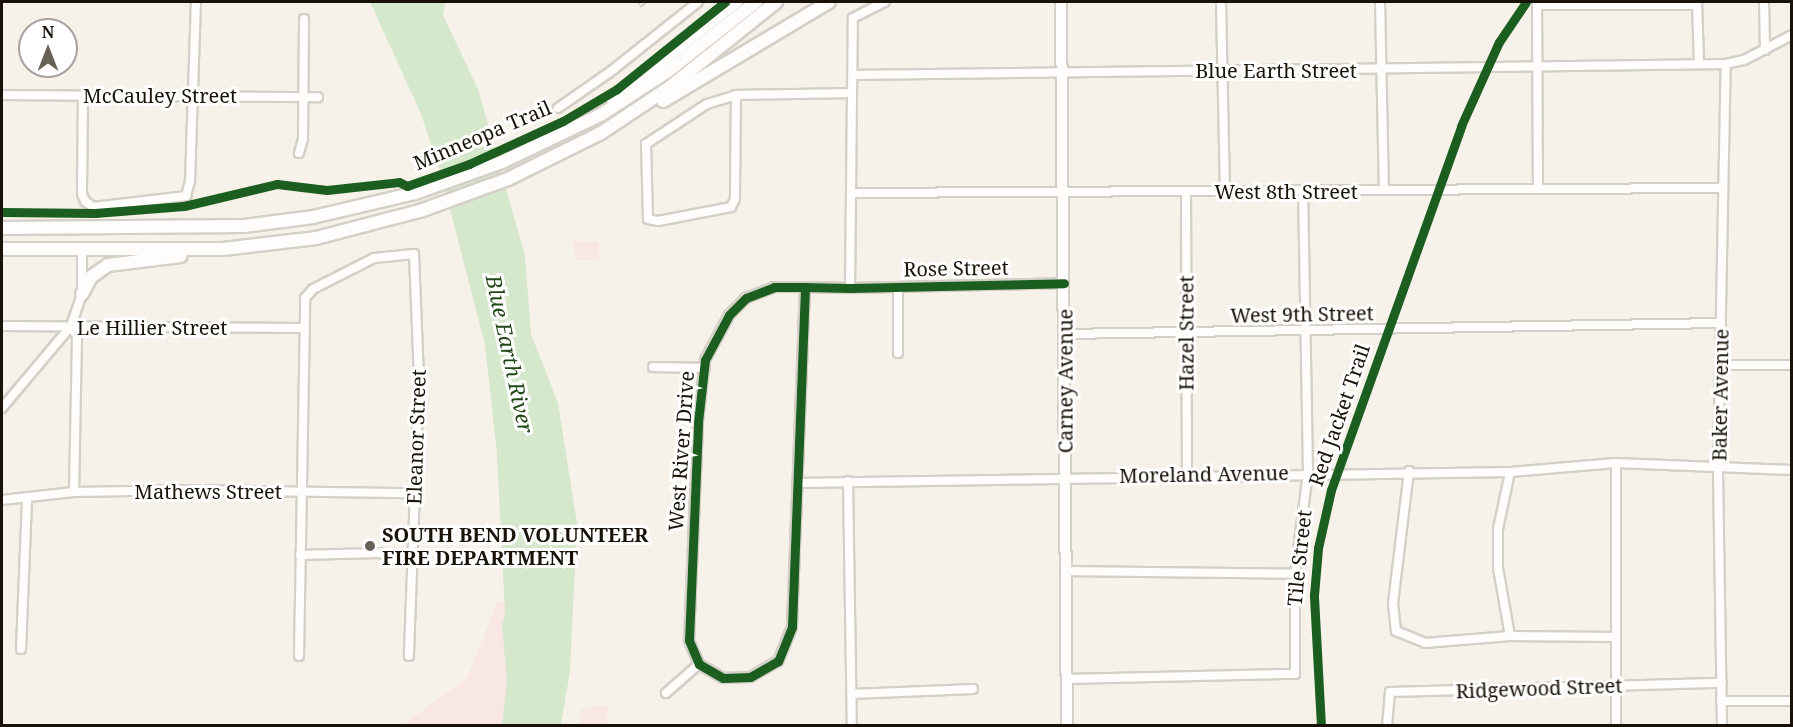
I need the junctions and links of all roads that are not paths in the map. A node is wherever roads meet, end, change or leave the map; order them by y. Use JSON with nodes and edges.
{"nodes":[{"id":1,"x":196,"y":2,"type":"edge"},
{"id":2,"x":698,"y":2,"type":"edge"},
{"id":3,"x":736,"y":2,"type":"edge"},
{"id":4,"x":756,"y":2,"type":"edge"},
{"id":5,"x":776,"y":2,"type":"edge"},
{"id":6,"x":829,"y":2,"type":"edge"},
{"id":7,"x":885,"y":2,"type":"edge"},
{"id":8,"x":1061,"y":2,"type":"edge"},
{"id":9,"x":1221,"y":2,"type":"edge"},
{"id":10,"x":1380,"y":2,"type":"edge"},
{"id":11,"x":1764,"y":2,"type":"edge"},
{"id":12,"x":1537,"y":3,"type":"edge"},
{"id":13,"x":1697,"y":3,"type":"edge"},
{"id":14,"x":304,"y":19,"type":"dead end"},
{"id":15,"x":1791,"y":35,"type":"edge"},
{"id":16,"x":1765,"y":50,"type":"junction"},
{"id":17,"x":1699,"y":63,"type":"junction"},
{"id":18,"x":1726,"y":64,"type":"junction"},
{"id":19,"x":1538,"y":68,"type":"junction"},
{"id":20,"x":1222,"y":70,"type":"junction"},
{"id":21,"x":1381,"y":70,"type":"junction"},
{"id":22,"x":1061,"y":73,"type":"junction"},
{"id":23,"x":852,"y":75,"type":"junction"},
{"id":24,"x":852,"y":93,"type":"junction"},
{"id":25,"x":2,"y":94,"type":"edge"},
{"id":26,"x":84,"y":95,"type":"junction"},
{"id":27,"x":194,"y":95,"type":"junction"},
{"id":28,"x":736,"y":95,"type":"junction"},
{"id":29,"x":304,"y":96,"type":"junction"},
{"id":30,"x":318,"y":97,"type":"dead end"},
{"id":31,"x":558,"y":108,"type":"dead end"},
{"id":32,"x":570,"y":131,"type":"junction"},
{"id":33,"x":601,"y":133,"type":"junction"},
{"id":34,"x":299,"y":153,"type":"dead end"},
{"id":35,"x":1722,"y":188,"type":"junction"},
{"id":36,"x":1538,"y":189,"type":"junction"},
{"id":37,"x":1304,"y":190,"type":"junction"},
{"id":38,"x":1384,"y":190,"type":"junction"},
{"id":39,"x":1186,"y":191,"type":"junction"},
{"id":40,"x":1225,"y":191,"type":"junction"},
{"id":41,"x":1064,"y":192,"type":"junction"},
{"id":42,"x":851,"y":193,"type":"junction"},
{"id":43,"x":2,"y":228,"type":"edge"},
{"id":44,"x":106,"y":229,"type":"junction"},
{"id":45,"x":2,"y":249,"type":"edge"},
{"id":46,"x":82,"y":249,"type":"junction"},
{"id":47,"x":224,"y":249,"type":"junction"},
{"id":48,"x":1064,"y":284,"type":"junction"},
{"id":49,"x":805,"y":287,"type":"junction"},
{"id":50,"x":898,"y":287,"type":"junction"},
{"id":51,"x":850,"y":288,"type":"junction"},
{"id":52,"x":82,"y":294,"type":"junction"},
{"id":53,"x":1721,"y":323,"type":"junction"},
{"id":54,"x":2,"y":326,"type":"edge"},
{"id":55,"x":71,"y":326,"type":"junction"},
{"id":56,"x":302,"y":328,"type":"junction"},
{"id":57,"x":1304,"y":332,"type":"junction"},
{"id":58,"x":1065,"y":334,"type":"junction"},
{"id":59,"x":1185,"y":335,"type":"junction"},
{"id":60,"x":898,"y":353,"type":"dead end"},
{"id":61,"x":1720,"y":365,"type":"junction"},
{"id":62,"x":1791,"y":365,"type":"edge"},
{"id":63,"x":653,"y":368,"type":"dead end"},
{"id":64,"x":705,"y":368,"type":"junction"},
{"id":65,"x":2,"y":408,"type":"edge"},
{"id":66,"x":1616,"y":463,"type":"junction"},
{"id":67,"x":1718,"y":466,"type":"junction"},
{"id":68,"x":1791,"y":470,"type":"edge"},
{"id":69,"x":1409,"y":471,"type":"junction"},
{"id":70,"x":1308,"y":472,"type":"junction"},
{"id":71,"x":1510,"y":472,"type":"junction"},
{"id":72,"x":1187,"y":475,"type":"junction"},
{"id":73,"x":1065,"y":477,"type":"junction"},
{"id":74,"x":848,"y":481,"type":"junction"},
{"id":75,"x":797,"y":483,"type":"junction"},
{"id":76,"x":303,"y":491,"type":"junction"},
{"id":77,"x":74,"y":492,"type":"junction"},
{"id":78,"x":414,"y":494,"type":"junction"},
{"id":79,"x":27,"y":497,"type":"junction"},
{"id":80,"x":2,"y":500,"type":"edge"},
{"id":81,"x":300,"y":555,"type":"junction"},
{"id":82,"x":413,"y":558,"type":"junction"},
{"id":83,"x":1065,"y":571,"type":"junction"},
{"id":84,"x":1295,"y":573,"type":"junction"},
{"id":85,"x":1510,"y":636,"type":"junction"},
{"id":86,"x":1616,"y":637,"type":"junction"},
{"id":87,"x":21,"y":649,"type":"dead end"},
{"id":88,"x":299,"y":656,"type":"dead end"},
{"id":89,"x":409,"y":656,"type":"dead end"},
{"id":90,"x":699,"y":664,"type":"junction"},
{"id":91,"x":1066,"y":679,"type":"junction"},
{"id":92,"x":1722,"y":683,"type":"junction"},
{"id":93,"x":1616,"y":685,"type":"junction"},
{"id":94,"x":973,"y":689,"type":"dead end"},
{"id":95,"x":666,"y":693,"type":"dead end"},
{"id":96,"x":852,"y":694,"type":"junction"},
{"id":97,"x":1722,"y":701,"type":"junction"},
{"id":98,"x":1791,"y":701,"type":"edge"},
{"id":99,"x":852,"y":726,"type":"edge"},
{"id":100,"x":1067,"y":726,"type":"edge"},
{"id":101,"x":1387,"y":726,"type":"edge"},
{"id":102,"x":1616,"y":726,"type":"edge"},
{"id":103,"x":1722,"y":726,"type":"edge"}],
"edges":[{"from":1,"to":27,"type":"street"},
{"from":2,"to":31,"type":"street"},
{"from":3,"to":32,"type":"highway"},
{"from":4,"to":32,"type":"highway"},
{"from":5,"to":33,"type":"highway"},
{"from":6,"to":33,"type":"highway"},
{"from":7,"to":23,"type":"street"},
{"from":8,"to":22,"type":"main road","name":"Carney Avenue"},
{"from":9,"to":20,"type":"street"},
{"from":10,"to":21,"type":"street"},
{"from":11,"to":16,"type":"street"},
{"from":12,"to":13,"type":"street"},
{"from":12,"to":19,"type":"street"},
{"from":13,"to":17,"type":"street"},
{"from":14,"to":29,"type":"street"},
{"from":15,"to":16,"type":"street"},
{"from":16,"to":18,"type":"street"},
{"from":17,"to":18,"type":"street","name":"Blue Earth Street"},
{"from":17,"to":19,"type":"street","name":"Blue Earth Street"},
{"from":18,"to":35,"type":"street","name":"Baker Avenue"},
{"from":19,"to":21,"type":"street","name":"Blue Earth Street"},
{"from":19,"to":36,"type":"street"},
{"from":20,"to":21,"type":"street","name":"Blue Earth Street"},
{"from":20,"to":22,"type":"street","name":"Blue Earth Street"},
{"from":20,"to":40,"type":"street"},
{"from":21,"to":38,"type":"street"},
{"from":22,"to":23,"type":"street","name":"Blue Earth Street"},
{"from":22,"to":41,"type":"main road","name":"Carney Avenue"},
{"from":23,"to":24,"type":"street"},
{"from":24,"to":28,"type":"street"},
{"from":24,"to":42,"type":"street"},
{"from":25,"to":26,"type":"street","name":"McCauley Street"},
{"from":26,"to":27,"type":"street","name":"McCauley Street"},
{"from":26,"to":27,"type":"street"},
{"from":27,"to":29,"type":"street","name":"McCauley Street"},
{"from":28,"to":28,"type":"street"},
{"from":29,"to":30,"type":"street","name":"McCauley Street"},
{"from":29,"to":34,"type":"street"},
{"from":32,"to":44,"type":"highway"},
{"from":33,"to":47,"type":"highway"},
{"from":35,"to":36,"type":"street","name":"West 8th Street"},
{"from":35,"to":53,"type":"street","name":"Baker Avenue"},
{"from":36,"to":38,"type":"street","name":"West 8th Street"},
{"from":37,"to":38,"type":"street","name":"West 8th Street"},
{"from":37,"to":40,"type":"street","name":"West 8th Street"},
{"from":37,"to":57,"type":"street","name":"Tile Street"},
{"from":39,"to":40,"type":"street","name":"West 8th Street"},
{"from":39,"to":41,"type":"street","name":"West 8th Street"},
{"from":39,"to":59,"type":"street","name":"Hazel Street"},
{"from":41,"to":42,"type":"street","name":"West 8th Street"},
{"from":41,"to":48,"type":"main road","name":"Carney Avenue"},
{"from":42,"to":51,"type":"street"},
{"from":43,"to":44,"type":"highway"},
{"from":44,"to":46,"type":"highway"},
{"from":45,"to":46,"type":"highway"},
{"from":46,"to":47,"type":"highway"},
{"from":46,"to":52,"type":"street"},
{"from":47,"to":52,"type":"highway"},
{"from":48,"to":50,"type":"street","name":"Rose Street"},
{"from":48,"to":58,"type":"main road","name":"Carney Avenue"},
{"from":49,"to":51,"type":"street","name":"West River Drive"},
{"from":49,"to":64,"type":"street","name":"West River Drive"},
{"from":49,"to":75,"type":"street"},
{"from":50,"to":51,"type":"street","name":"Rose Street"},
{"from":50,"to":60,"type":"street"},
{"from":52,"to":55,"type":"street"},
{"from":53,"to":57,"type":"street","name":"West 9th Street"},
{"from":53,"to":61,"type":"street","name":"Baker Avenue"},
{"from":54,"to":55,"type":"street","name":"Le Hillier Street"},
{"from":55,"to":56,"type":"street","name":"Le Hillier Street"},
{"from":55,"to":65,"type":"street"},
{"from":55,"to":77,"type":"street"},
{"from":56,"to":76,"type":"street"},
{"from":56,"to":78,"type":"street","name":"Eleanor Street"},
{"from":57,"to":59,"type":"street","name":"West 9th Street"},
{"from":57,"to":70,"type":"street","name":"Tile Street"},
{"from":58,"to":59,"type":"street","name":"West 9th Street"},
{"from":58,"to":73,"type":"main road","name":"Carney Avenue"},
{"from":59,"to":72,"type":"street","name":"Hazel Street"},
{"from":61,"to":62,"type":"street"},
{"from":61,"to":67,"type":"street","name":"Baker Avenue"},
{"from":63,"to":64,"type":"street"},
{"from":64,"to":90,"type":"street","name":"West River Drive"},
{"from":66,"to":67,"type":"street","name":"Moreland Avenue"},
{"from":66,"to":71,"type":"street","name":"Moreland Avenue"},
{"from":66,"to":86,"type":"street"},
{"from":67,"to":68,"type":"street","name":"Moreland Avenue"},
{"from":67,"to":92,"type":"street","name":"Baker Avenue"},
{"from":69,"to":70,"type":"street","name":"Moreland Avenue"},
{"from":69,"to":71,"type":"street","name":"Moreland Avenue"},
{"from":69,"to":85,"type":"street"},
{"from":70,"to":72,"type":"street","name":"Moreland Avenue"},
{"from":70,"to":84,"type":"street","name":"Tile Street"},
{"from":71,"to":85,"type":"street"},
{"from":72,"to":73,"type":"street","name":"Moreland Avenue"},
{"from":73,"to":74,"type":"street","name":"Moreland Avenue"},
{"from":73,"to":83,"type":"main road","name":"Carney Avenue"},
{"from":74,"to":75,"type":"street","name":"Moreland Avenue"},
{"from":74,"to":96,"type":"street"},
{"from":75,"to":90,"type":"street"},
{"from":76,"to":77,"type":"street","name":"Mathews Street"},
{"from":76,"to":78,"type":"street","name":"Mathews Street"},
{"from":76,"to":81,"type":"street"},
{"from":77,"to":79,"type":"street","name":"Mathews Street"},
{"from":78,"to":82,"type":"street","name":"Eleanor Street"},
{"from":79,"to":80,"type":"street","name":"Mathews Street"},
{"from":79,"to":87,"type":"street"},
{"from":81,"to":82,"type":"street"},
{"from":81,"to":88,"type":"street"},
{"from":82,"to":89,"type":"street","name":"Eleanor Street"},
{"from":83,"to":84,"type":"street"},
{"from":83,"to":91,"type":"main road","name":"Carney Avenue"},
{"from":84,"to":91,"type":"street","name":"Tile Street"},
{"from":85,"to":86,"type":"street"},
{"from":86,"to":93,"type":"street"},
{"from":90,"to":95,"type":"street"},
{"from":91,"to":100,"type":"main road","name":"Carney Avenue"},
{"from":92,"to":93,"type":"street","name":"Ridgewood Street"},
{"from":92,"to":97,"type":"street","name":"Baker Avenue"},
{"from":93,"to":101,"type":"street","name":"Ridgewood Street"},
{"from":93,"to":102,"type":"street"},
{"from":94,"to":96,"type":"street"},
{"from":96,"to":99,"type":"street"},
{"from":97,"to":98,"type":"street"},
{"from":97,"to":103,"type":"street","name":"Baker Avenue"}]}
